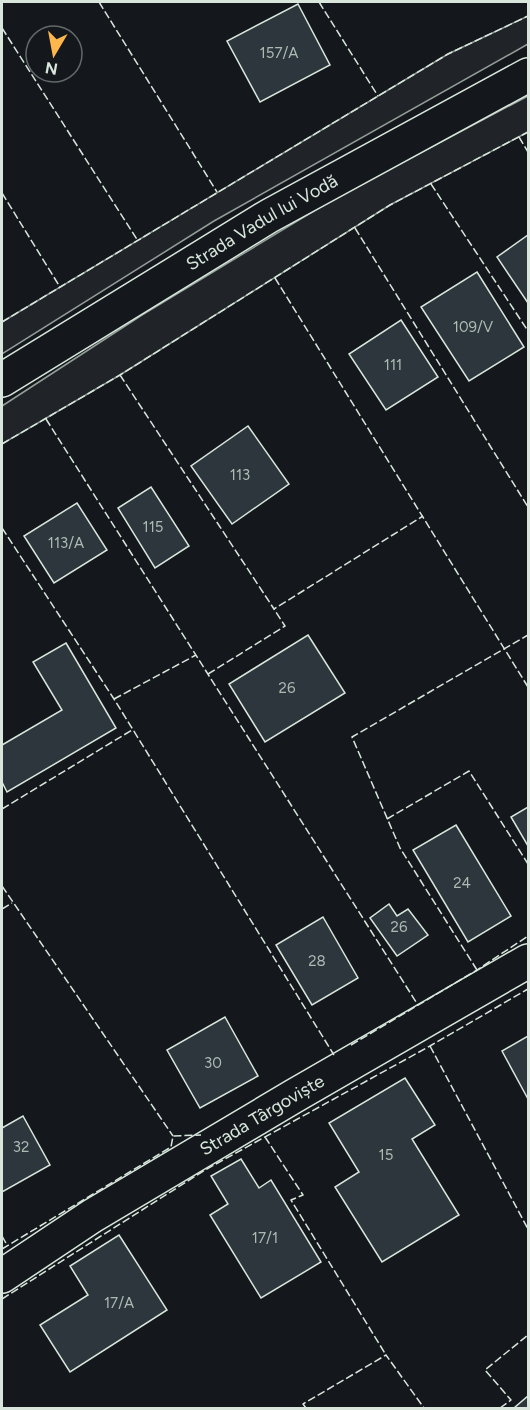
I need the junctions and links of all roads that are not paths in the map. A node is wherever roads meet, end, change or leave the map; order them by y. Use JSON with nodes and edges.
{"nodes":[{"id":1,"x":528,"y":75,"type":"edge"},
{"id":2,"x":2,"y":380,"type":"edge"},
{"id":3,"x":528,"y":961,"type":"edge"},
{"id":4,"x":2,"y":1276,"type":"edge"}],
"edges":[{"from":1,"to":2,"type":"street","name":"Strada Vadul lui Vodă"},
{"from":3,"to":4,"type":"street","name":"Strada Târgoviște"}]}
